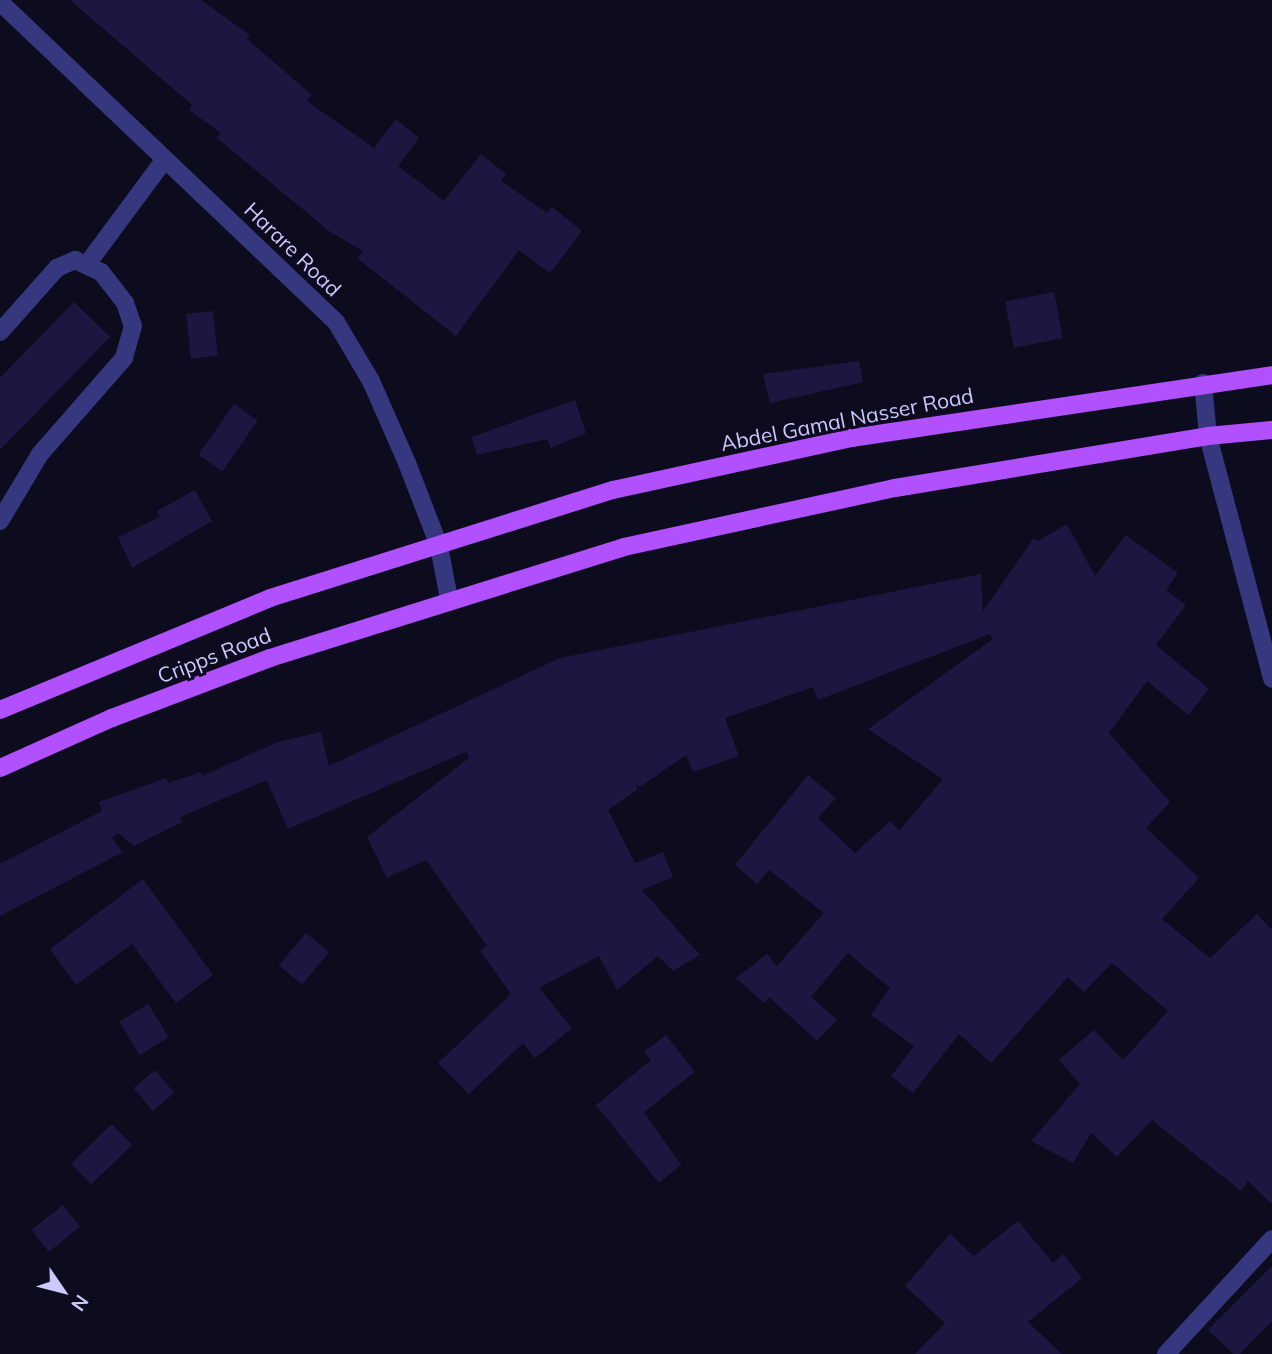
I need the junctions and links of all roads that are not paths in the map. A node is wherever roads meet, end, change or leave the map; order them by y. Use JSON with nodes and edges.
{"nodes":[{"id":1,"x":0,"y":2,"type":"edge"},
{"id":2,"x":165,"y":159,"type":"junction"},
{"id":3,"x":88,"y":263,"type":"junction"},
{"id":4,"x":0,"y":332,"type":"edge"},
{"id":5,"x":1272,"y":375,"type":"edge"},
{"id":6,"x":1203,"y":383,"type":"junction"},
{"id":7,"x":1272,"y":430,"type":"edge"},
{"id":8,"x":1208,"y":436,"type":"junction"},
{"id":9,"x":0,"y":521,"type":"edge"},
{"id":10,"x":439,"y":546,"type":"junction"},
{"id":11,"x":449,"y":599,"type":"junction"},
{"id":12,"x":1272,"y":679,"type":"edge"},
{"id":13,"x":0,"y":710,"type":"edge"},
{"id":14,"x":0,"y":768,"type":"edge"},
{"id":15,"x":1272,"y":1239,"type":"edge"},
{"id":16,"x":1166,"y":1354,"type":"edge"}],
"edges":[{"from":1,"to":2,"type":"street","name":"Harare Road"},
{"from":2,"to":3,"type":"street"},
{"from":2,"to":10,"type":"street","name":"Harare Road"},
{"from":3,"to":4,"type":"street"},
{"from":3,"to":9,"type":"street"},
{"from":5,"to":6,"type":"main road","name":"Abdel Gamal Nasser Road"},
{"from":6,"to":8,"type":"street"},
{"from":6,"to":10,"type":"main road","name":"Abdel Gamal Nasser Road"},
{"from":7,"to":8,"type":"main road"},
{"from":8,"to":11,"type":"main road"},
{"from":8,"to":12,"type":"street"},
{"from":10,"to":11,"type":"street","name":"Harare Road"},
{"from":10,"to":13,"type":"main road","name":"Cripps Road"},
{"from":11,"to":14,"type":"main road","name":"Cripps Road"},
{"from":15,"to":16,"type":"street"}]}
